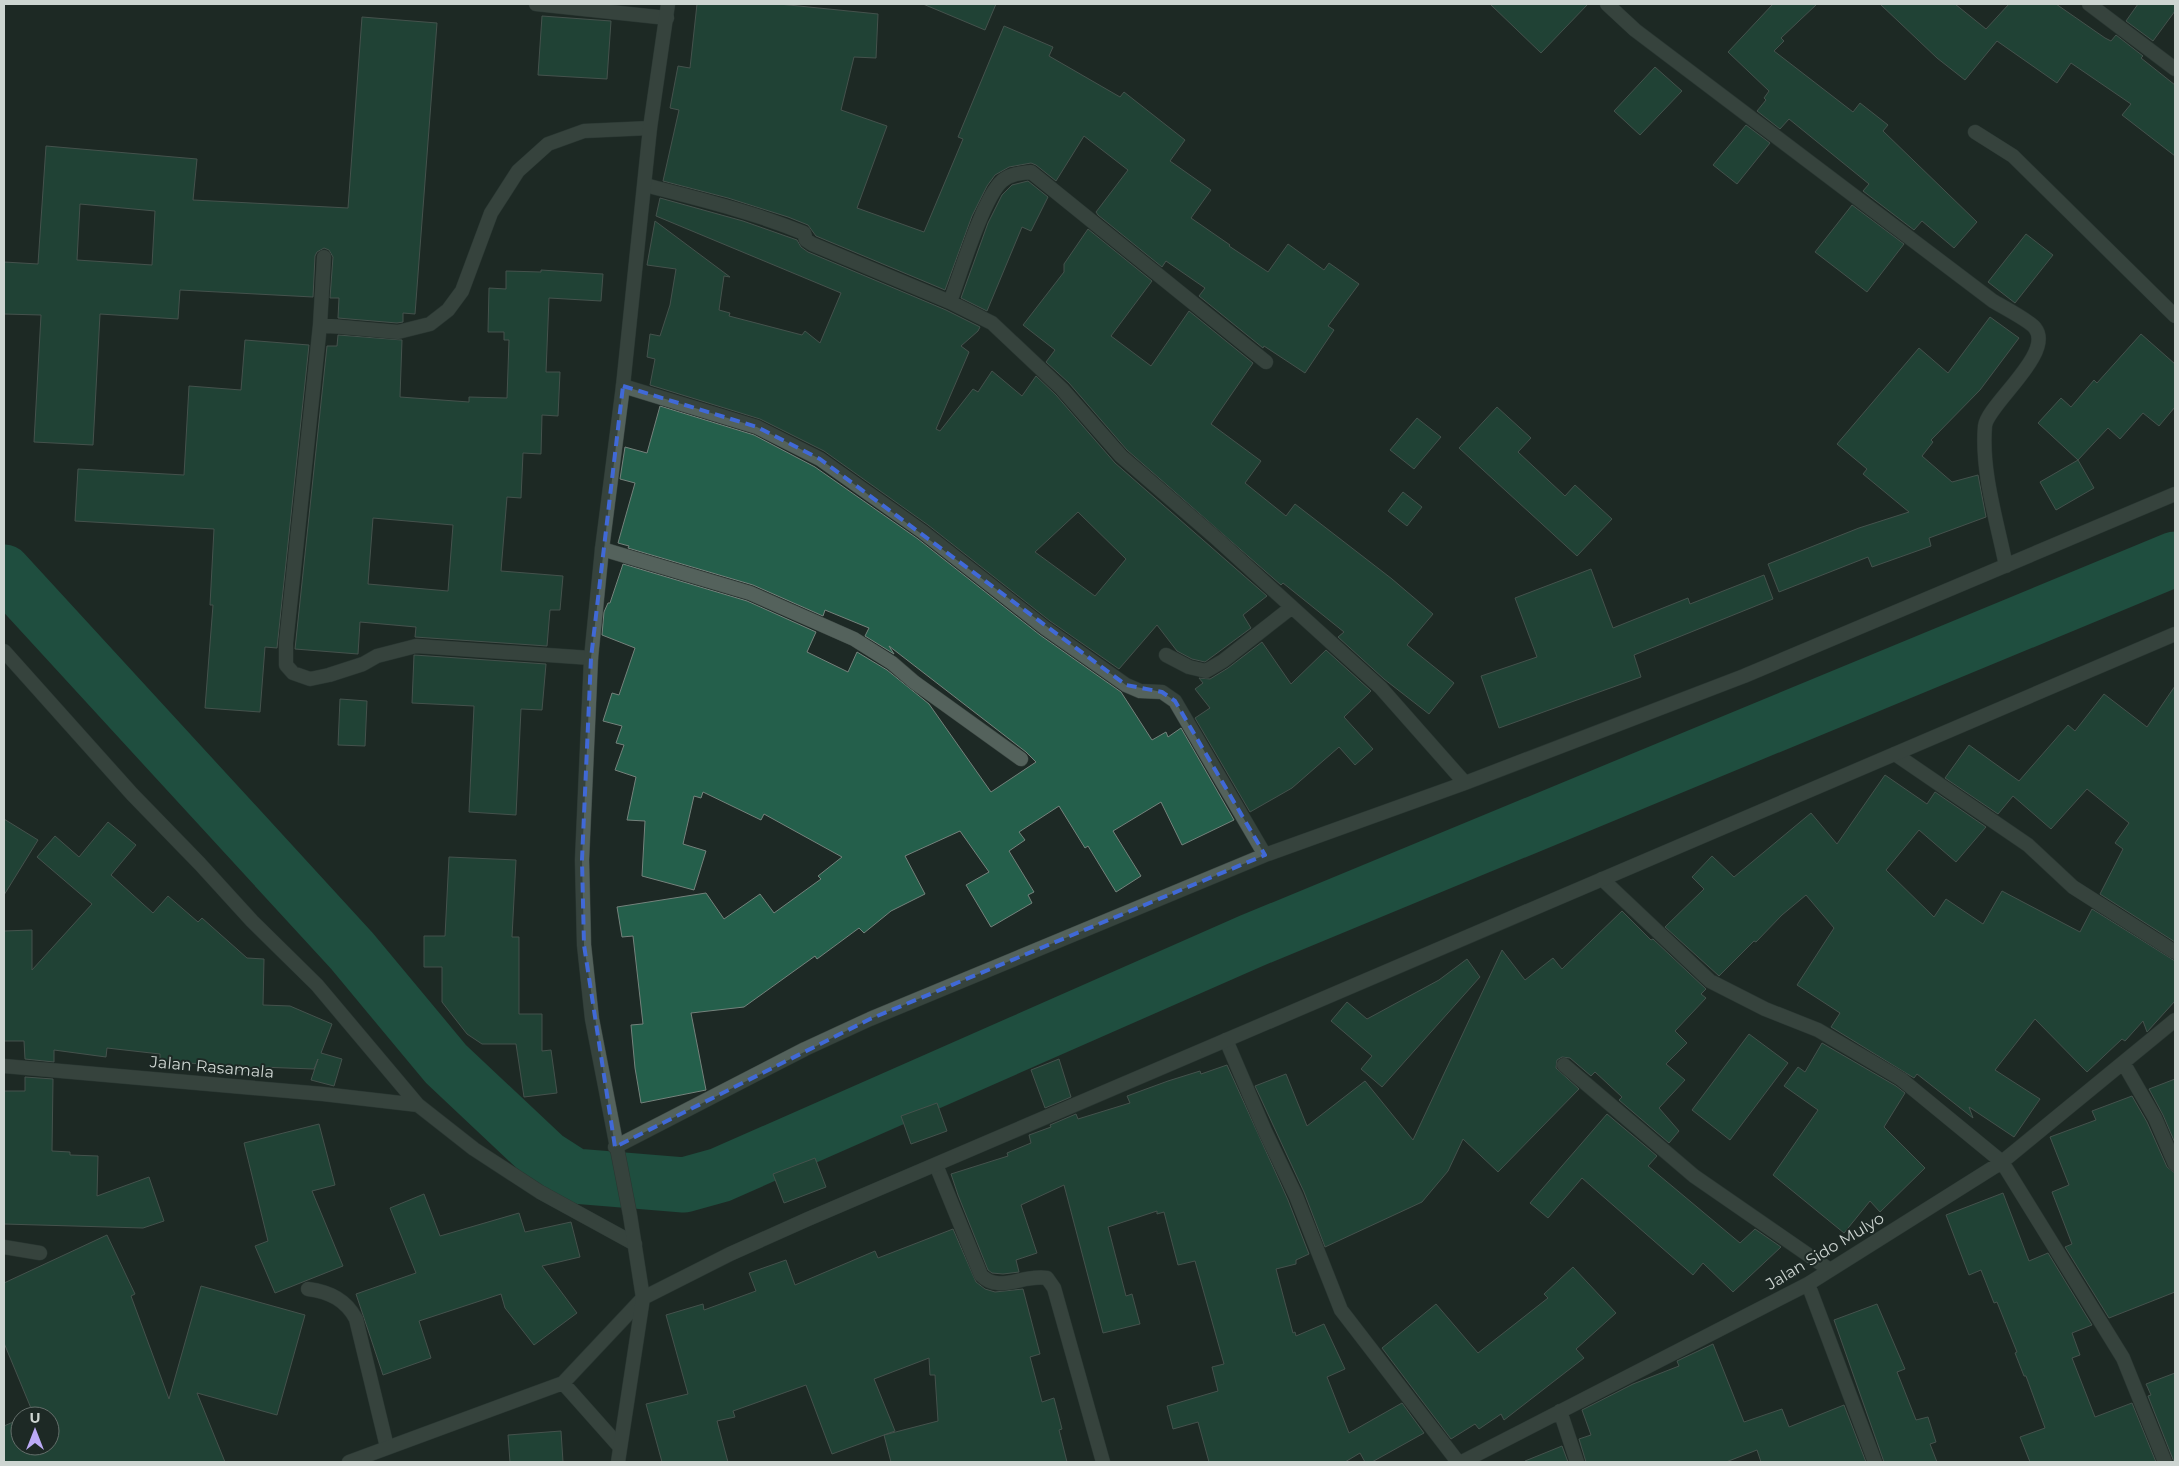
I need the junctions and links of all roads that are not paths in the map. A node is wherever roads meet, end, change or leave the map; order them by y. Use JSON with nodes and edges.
{"nodes":[{"id":1,"x":536,"y":4,"type":"edge"},
{"id":2,"x":1607,"y":4,"type":"edge"},
{"id":3,"x":2089,"y":4,"type":"edge"},
{"id":4,"x":667,"y":11,"type":"edge"},
{"id":5,"x":2175,"y":69,"type":"edge"},
{"id":6,"x":650,"y":128,"type":"junction"},
{"id":7,"x":1975,"y":132,"type":"dead end"},
{"id":8,"x":645,"y":185,"type":"junction"},
{"id":9,"x":324,"y":257,"type":"dead end"},
{"id":10,"x":950,"y":302,"type":"junction"},
{"id":11,"x":2175,"y":316,"type":"edge"},
{"id":12,"x":320,"y":325,"type":"junction"},
{"id":13,"x":1266,"y":362,"type":"dead end"},
{"id":14,"x":623,"y":386,"type":"junction"},
{"id":15,"x":2175,"y":494,"type":"edge"},
{"id":16,"x":602,"y":549,"type":"junction"},
{"id":17,"x":2006,"y":566,"type":"junction"},
{"id":18,"x":1292,"y":606,"type":"junction"},
{"id":19,"x":2175,"y":634,"type":"edge"},
{"id":20,"x":4,"y":651,"type":"edge"},
{"id":21,"x":1166,"y":655,"type":"dead end"},
{"id":22,"x":591,"y":658,"type":"junction"},
{"id":23,"x":1895,"y":754,"type":"junction"},
{"id":24,"x":1021,"y":759,"type":"dead end"},
{"id":25,"x":1465,"y":783,"type":"junction"},
{"id":26,"x":1265,"y":855,"type":"junction"},
{"id":27,"x":1602,"y":879,"type":"junction"},
{"id":28,"x":2175,"y":952,"type":"edge"},
{"id":29,"x":2175,"y":1020,"type":"edge"},
{"id":30,"x":1226,"y":1040,"type":"junction"},
{"id":31,"x":2124,"y":1064,"type":"junction"},
{"id":32,"x":1564,"y":1065,"type":"dead end"},
{"id":33,"x":4,"y":1066,"type":"edge"},
{"id":34,"x":418,"y":1105,"type":"junction"},
{"id":35,"x":615,"y":1147,"type":"junction"},
{"id":36,"x":2002,"y":1162,"type":"junction"},
{"id":37,"x":2175,"y":1164,"type":"edge"},
{"id":38,"x":936,"y":1165,"type":"junction"},
{"id":39,"x":635,"y":1244,"type":"junction"},
{"id":40,"x":4,"y":1247,"type":"edge"},
{"id":41,"x":40,"y":1253,"type":"dead end"},
{"id":42,"x":1830,"y":1270,"type":"junction"},
{"id":43,"x":1808,"y":1284,"type":"junction"},
{"id":44,"x":308,"y":1289,"type":"dead end"},
{"id":45,"x":643,"y":1298,"type":"junction"},
{"id":46,"x":563,"y":1384,"type":"junction"},
{"id":47,"x":1560,"y":1410,"type":"junction"},
{"id":48,"x":619,"y":1446,"type":"junction"},
{"id":49,"x":387,"y":1447,"type":"junction"},
{"id":50,"x":349,"y":1462,"type":"edge"},
{"id":51,"x":618,"y":1462,"type":"edge"},
{"id":52,"x":1103,"y":1462,"type":"edge"},
{"id":53,"x":1460,"y":1462,"type":"edge"},
{"id":54,"x":1577,"y":1462,"type":"edge"},
{"id":55,"x":1875,"y":1462,"type":"edge"},
{"id":56,"x":2166,"y":1462,"type":"edge"}],
"edges":[{"from":1,"to":4,"type":"street"},
{"from":2,"to":17,"type":"street"},
{"from":3,"to":5,"type":"street"},
{"from":4,"to":6,"type":"street"},
{"from":6,"to":8,"type":"street"},
{"from":6,"to":12,"type":"street"},
{"from":7,"to":11,"type":"street"},
{"from":8,"to":10,"type":"street"},
{"from":8,"to":14,"type":"street"},
{"from":9,"to":12,"type":"street"},
{"from":10,"to":13,"type":"street"},
{"from":10,"to":18,"type":"street"},
{"from":12,"to":22,"type":"street"},
{"from":14,"to":16,"type":"street"},
{"from":14,"to":26,"type":"street"},
{"from":15,"to":17,"type":"street"},
{"from":16,"to":22,"type":"street"},
{"from":16,"to":24,"type":"street"},
{"from":17,"to":25,"type":"street"},
{"from":18,"to":21,"type":"street"},
{"from":18,"to":25,"type":"street"},
{"from":19,"to":23,"type":"street"},
{"from":20,"to":34,"type":"street"},
{"from":22,"to":35,"type":"street"},
{"from":23,"to":27,"type":"street"},
{"from":23,"to":28,"type":"street"},
{"from":25,"to":26,"type":"street"},
{"from":26,"to":35,"type":"street"},
{"from":27,"to":30,"type":"street"},
{"from":27,"to":36,"type":"street"},
{"from":29,"to":31,"type":"street","name":"Jalan Sido Mulyo"},
{"from":30,"to":38,"type":"street"},
{"from":30,"to":53,"type":"street"},
{"from":31,"to":36,"type":"street","name":"Jalan Sido Mulyo"},
{"from":31,"to":37,"type":"street"},
{"from":32,"to":42,"type":"street"},
{"from":33,"to":34,"type":"street","name":"Jalan Rasamala"},
{"from":34,"to":39,"type":"street"},
{"from":35,"to":39,"type":"street"},
{"from":36,"to":42,"type":"street","name":"Jalan Sido Mulyo"},
{"from":36,"to":56,"type":"street"},
{"from":38,"to":45,"type":"street"},
{"from":38,"to":52,"type":"street"},
{"from":39,"to":45,"type":"street"},
{"from":40,"to":41,"type":"street"},
{"from":42,"to":43,"type":"street","name":"Jalan Sido Mulyo"},
{"from":43,"to":47,"type":"street","name":"Jalan Sido Mulyo"},
{"from":43,"to":55,"type":"street"},
{"from":44,"to":49,"type":"street"},
{"from":45,"to":46,"type":"street"},
{"from":45,"to":48,"type":"street"},
{"from":46,"to":48,"type":"street"},
{"from":46,"to":49,"type":"street"},
{"from":47,"to":53,"type":"street","name":"Jalan Sido Mulyo"},
{"from":47,"to":54,"type":"street"},
{"from":48,"to":51,"type":"street"},
{"from":49,"to":50,"type":"street"}]}
